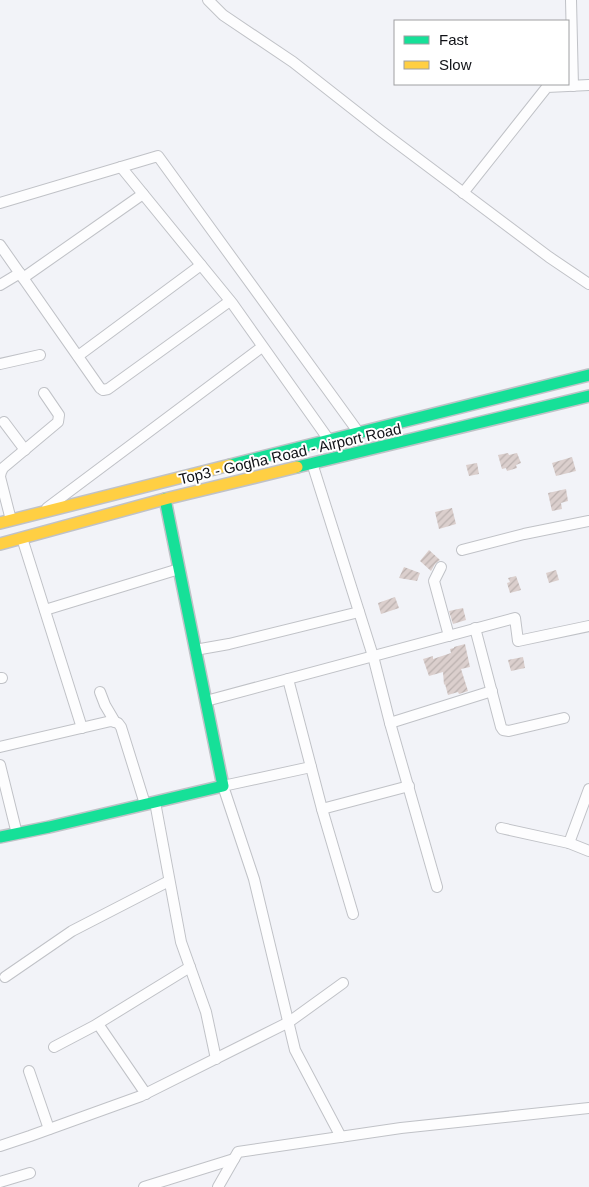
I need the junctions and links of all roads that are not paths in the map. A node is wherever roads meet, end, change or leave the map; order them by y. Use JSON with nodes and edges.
{"nodes":[{"id":1,"x":208,"y":0,"type":"edge"},
{"id":2,"x":571,"y":0,"type":"edge"},
{"id":3,"x":547,"y":85,"type":"edge"},
{"id":4,"x":589,"y":85,"type":"edge"},
{"id":5,"x":573,"y":86,"type":"junction"},
{"id":6,"x":121,"y":167,"type":"junction"},
{"id":7,"x":463,"y":193,"type":"junction"},
{"id":8,"x":143,"y":194,"type":"junction"},
{"id":9,"x":0,"y":203,"type":"edge"},
{"id":10,"x":0,"y":245,"type":"edge"},
{"id":11,"x":201,"y":265,"type":"junction"},
{"id":12,"x":22,"y":276,"type":"junction"},
{"id":13,"x":589,"y":284,"type":"edge"},
{"id":14,"x":0,"y":285,"type":"edge"},
{"id":15,"x":230,"y":301,"type":"junction"},
{"id":16,"x":262,"y":347,"type":"junction"},
{"id":17,"x":40,"y":354,"type":"dead end"},
{"id":18,"x":78,"y":356,"type":"junction"},
{"id":19,"x":0,"y":364,"type":"edge"},
{"id":20,"x":589,"y":376,"type":"edge"},
{"id":21,"x":44,"y":393,"type":"dead end"},
{"id":22,"x":589,"y":396,"type":"edge"},
{"id":23,"x":4,"y":422,"type":"dead end"},
{"id":24,"x":359,"y":433,"type":"junction"},
{"id":25,"x":329,"y":440,"type":"junction"},
{"id":26,"x":24,"y":450,"type":"junction"},
{"id":27,"x":312,"y":463,"type":"junction"},
{"id":28,"x":0,"y":476,"type":"edge"},
{"id":29,"x":165,"y":499,"type":"junction"},
{"id":30,"x":42,"y":512,"type":"junction"},
{"id":31,"x":5,"y":522,"type":"edge"},
{"id":32,"x":589,"y":522,"type":"edge"},
{"id":33,"x":22,"y":538,"type":"junction"},
{"id":34,"x":0,"y":544,"type":"edge"},
{"id":35,"x":462,"y":550,"type":"dead end"},
{"id":36,"x":441,"y":567,"type":"dead end"},
{"id":37,"x":179,"y":569,"type":"junction"},
{"id":38,"x":44,"y":610,"type":"junction"},
{"id":39,"x":359,"y":612,"type":"junction"},
{"id":40,"x":589,"y":626,"type":"edge"},
{"id":41,"x":475,"y":628,"type":"junction"},
{"id":42,"x":448,"y":636,"type":"junction"},
{"id":43,"x":196,"y":650,"type":"junction"},
{"id":44,"x":372,"y":656,"type":"junction"},
{"id":45,"x":288,"y":679,"type":"junction"},
{"id":46,"x":492,"y":691,"type":"junction"},
{"id":47,"x":100,"y":692,"type":"dead end"},
{"id":48,"x":206,"y":701,"type":"junction"},
{"id":49,"x":564,"y":718,"type":"dead end"},
{"id":50,"x":115,"y":722,"type":"junction"},
{"id":51,"x":390,"y":723,"type":"junction"},
{"id":52,"x":82,"y":728,"type":"junction"},
{"id":53,"x":0,"y":747,"type":"edge"},
{"id":54,"x":0,"y":765,"type":"edge"},
{"id":55,"x":311,"y":767,"type":"junction"},
{"id":56,"x":223,"y":786,"type":"junction"},
{"id":57,"x":409,"y":786,"type":"junction"},
{"id":58,"x":589,"y":789,"type":"edge"},
{"id":59,"x":150,"y":803,"type":"junction"},
{"id":60,"x":322,"y":809,"type":"junction"},
{"id":61,"x":502,"y":828,"type":"dead end"},
{"id":62,"x":17,"y":834,"type":"junction"},
{"id":63,"x":0,"y":837,"type":"edge"},
{"id":64,"x":569,"y":843,"type":"junction"},
{"id":65,"x":589,"y":851,"type":"edge"},
{"id":66,"x":169,"y":880,"type":"junction"},
{"id":67,"x":437,"y":887,"type":"dead end"},
{"id":68,"x":353,"y":914,"type":"dead end"},
{"id":69,"x":190,"y":967,"type":"junction"},
{"id":70,"x":5,"y":977,"type":"dead end"},
{"id":71,"x":343,"y":983,"type":"dead end"},
{"id":72,"x":289,"y":1022,"type":"junction"},
{"id":73,"x":98,"y":1024,"type":"junction"},
{"id":74,"x":54,"y":1047,"type":"dead end"},
{"id":75,"x":216,"y":1059,"type":"junction"},
{"id":76,"x":29,"y":1071,"type":"dead end"},
{"id":77,"x":146,"y":1094,"type":"junction"},
{"id":78,"x":589,"y":1108,"type":"edge"},
{"id":79,"x":49,"y":1129,"type":"junction"},
{"id":80,"x":341,"y":1137,"type":"junction"},
{"id":81,"x":0,"y":1145,"type":"edge"},
{"id":82,"x":234,"y":1159,"type":"junction"},
{"id":83,"x":30,"y":1172,"type":"dead end"},
{"id":84,"x":0,"y":1182,"type":"edge"},
{"id":85,"x":144,"y":1187,"type":"edge"},
{"id":86,"x":218,"y":1187,"type":"edge"}],
"edges":[{"from":1,"to":7,"type":"street"},
{"from":2,"to":5,"type":"street"},
{"from":3,"to":5,"type":"street"},
{"from":3,"to":7,"type":"street"},
{"from":4,"to":5,"type":"street"},
{"from":6,"to":8,"type":"street"},
{"from":6,"to":9,"type":"street"},
{"from":6,"to":24,"type":"street"},
{"from":7,"to":13,"type":"street"},
{"from":8,"to":11,"type":"street"},
{"from":8,"to":12,"type":"street"},
{"from":10,"to":12,"type":"street"},
{"from":11,"to":15,"type":"street"},
{"from":11,"to":18,"type":"street"},
{"from":12,"to":14,"type":"street"},
{"from":12,"to":18,"type":"street"},
{"from":15,"to":16,"type":"street"},
{"from":15,"to":18,"type":"street"},
{"from":16,"to":25,"type":"street"},
{"from":16,"to":30,"type":"street"},
{"from":17,"to":19,"type":"street"},
{"from":20,"to":24,"type":"main road","name":"Top3 - Gogha Road - Airport Road"},
{"from":21,"to":26,"type":"street"},
{"from":22,"to":27,"type":"main road","name":"Top3 - Gogha Road - Airport Road"},
{"from":23,"to":26,"type":"street"},
{"from":24,"to":25,"type":"main road","name":"Top3 - Gogha Road - Airport Road"},
{"from":25,"to":30,"type":"main road","name":"Top3 - Gogha Road - Airport Road"},
{"from":26,"to":28,"type":"street"},
{"from":27,"to":29,"type":"main road","name":"Top3 - Gogha Road - Airport Road"},
{"from":27,"to":39,"type":"street"},
{"from":28,"to":31,"type":"street"},
{"from":29,"to":33,"type":"main road","name":"Top3 - Gogha Road - Airport Road"},
{"from":29,"to":37,"type":"main road"},
{"from":30,"to":31,"type":"main road","name":"Top3 - Gogha Road - Airport Road"},
{"from":32,"to":35,"type":"street"},
{"from":33,"to":34,"type":"main road","name":"Top3 - Gogha Road - Airport Road"},
{"from":33,"to":38,"type":"street"},
{"from":36,"to":42,"type":"street"},
{"from":37,"to":38,"type":"street"},
{"from":37,"to":43,"type":"main road"},
{"from":38,"to":52,"type":"street"},
{"from":39,"to":43,"type":"street"},
{"from":39,"to":44,"type":"street"},
{"from":40,"to":41,"type":"street"},
{"from":41,"to":42,"type":"street"},
{"from":41,"to":46,"type":"street"},
{"from":42,"to":44,"type":"street"},
{"from":43,"to":48,"type":"main road"},
{"from":44,"to":45,"type":"street"},
{"from":44,"to":51,"type":"street"},
{"from":45,"to":48,"type":"street"},
{"from":45,"to":55,"type":"street"},
{"from":46,"to":49,"type":"street"},
{"from":46,"to":51,"type":"street"},
{"from":47,"to":50,"type":"street"},
{"from":48,"to":56,"type":"main road"},
{"from":50,"to":52,"type":"street"},
{"from":50,"to":59,"type":"street"},
{"from":51,"to":57,"type":"street"},
{"from":52,"to":53,"type":"street"},
{"from":54,"to":62,"type":"street"},
{"from":55,"to":56,"type":"street"},
{"from":55,"to":60,"type":"street"},
{"from":56,"to":59,"type":"main road"},
{"from":56,"to":72,"type":"street"},
{"from":57,"to":60,"type":"street"},
{"from":57,"to":67,"type":"street"},
{"from":58,"to":64,"type":"street"},
{"from":59,"to":62,"type":"main road"},
{"from":59,"to":66,"type":"street"},
{"from":60,"to":68,"type":"street"},
{"from":61,"to":64,"type":"street"},
{"from":62,"to":63,"type":"main road"},
{"from":64,"to":65,"type":"street"},
{"from":66,"to":69,"type":"street"},
{"from":66,"to":70,"type":"street"},
{"from":69,"to":73,"type":"street"},
{"from":69,"to":75,"type":"street"},
{"from":71,"to":72,"type":"street"},
{"from":72,"to":75,"type":"street"},
{"from":72,"to":80,"type":"street"},
{"from":73,"to":74,"type":"street"},
{"from":73,"to":77,"type":"street"},
{"from":75,"to":77,"type":"street"},
{"from":76,"to":79,"type":"street"},
{"from":77,"to":79,"type":"street"},
{"from":78,"to":80,"type":"street"},
{"from":79,"to":81,"type":"street"},
{"from":80,"to":82,"type":"street"},
{"from":82,"to":85,"type":"street"},
{"from":82,"to":86,"type":"street"},
{"from":83,"to":84,"type":"street"}]}
